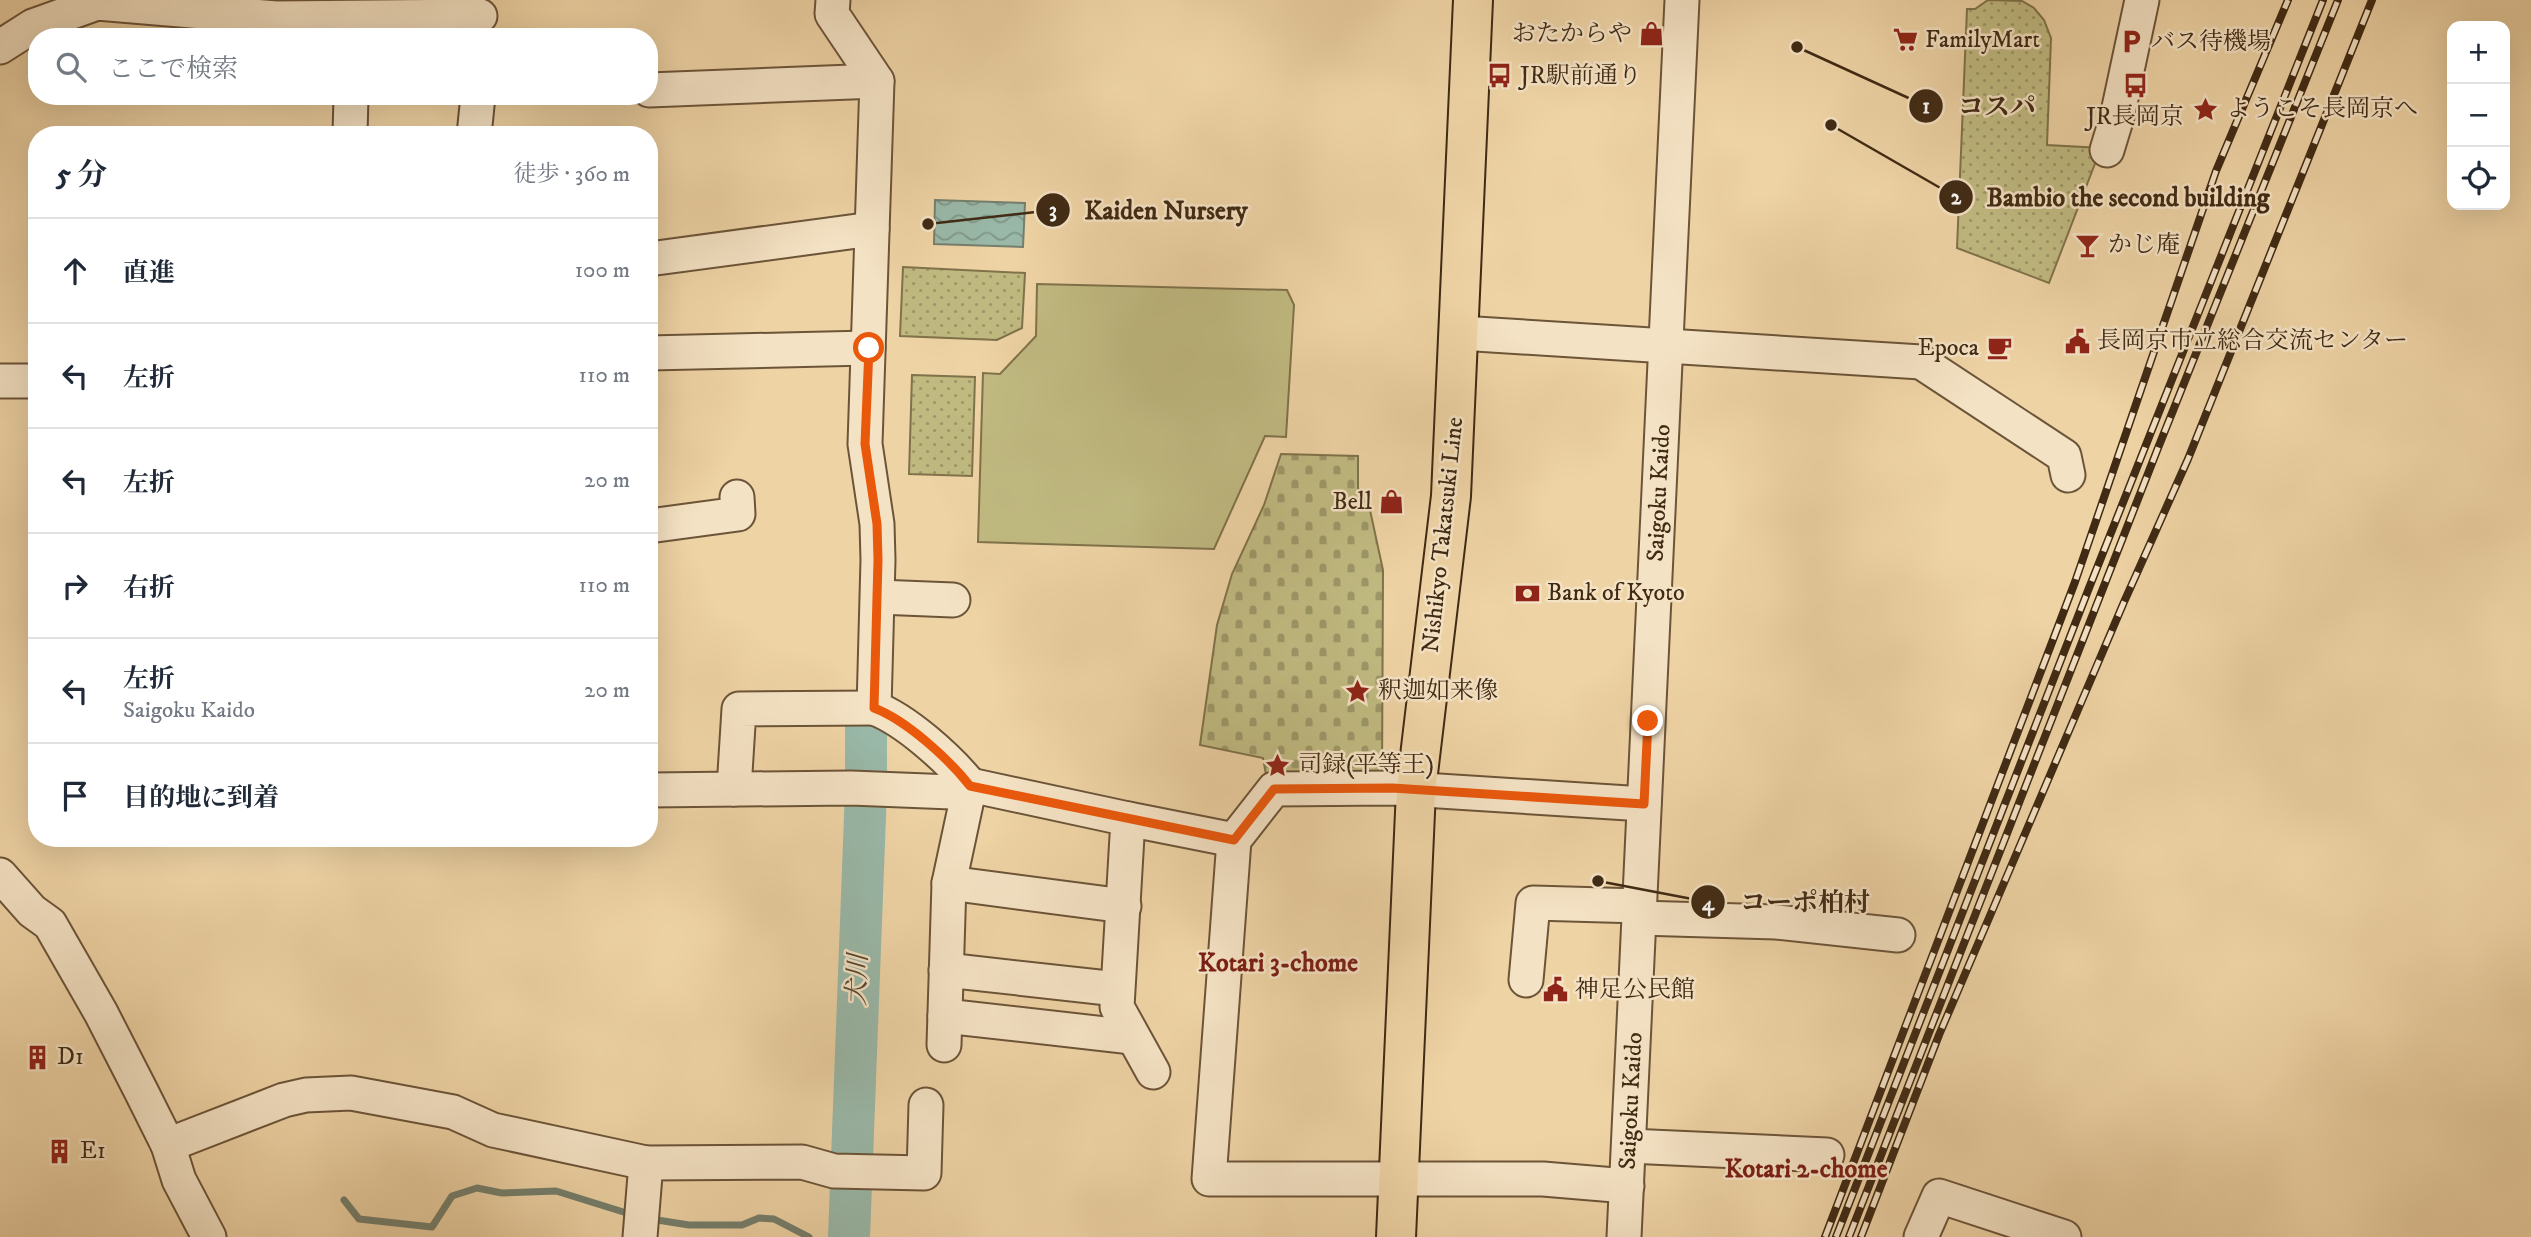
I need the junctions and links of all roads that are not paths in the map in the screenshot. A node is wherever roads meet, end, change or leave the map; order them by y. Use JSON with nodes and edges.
{"nodes":[{"id":1,"x":833,"y":0,"type":"edge"},
{"id":2,"x":1472,"y":0,"type":"edge"},
{"id":3,"x":1682,"y":0,"type":"edge"},
{"id":4,"x":2142,"y":0,"type":"edge"},
{"id":5,"x":97,"y":2,"type":"edge"},
{"id":6,"x":479,"y":18,"type":"edge"},
{"id":7,"x":354,"y":27,"type":"edge"},
{"id":8,"x":30,"y":28,"type":"edge"},
{"id":9,"x":28,"y":29,"type":"edge"},
{"id":10,"x":0,"y":47,"type":"edge"},
{"id":11,"x":877,"y":81,"type":"junction"},
{"id":12,"x":658,"y":90,"type":"edge"},
{"id":13,"x":351,"y":105,"type":"edge"},
{"id":14,"x":477,"y":105,"type":"edge"},
{"id":15,"x":350,"y":126,"type":"edge"},
{"id":16,"x":475,"y":126,"type":"edge"},
{"id":17,"x":2107,"y":150,"type":"dead end"},
{"id":18,"x":872,"y":229,"type":"junction"},
{"id":19,"x":658,"y":257,"type":"edge"},
{"id":20,"x":1460,"y":332,"type":"junction"},
{"id":21,"x":1666,"y":346,"type":"junction"},
{"id":22,"x":869,"y":348,"type":"junction"},
{"id":23,"x":658,"y":353,"type":"edge"},
{"id":24,"x":0,"y":381,"type":"edge"},
{"id":25,"x":28,"y":381,"type":"edge"},
{"id":26,"x":2068,"y":475,"type":"dead end"},
{"id":27,"x":737,"y":497,"type":"dead end"},
{"id":28,"x":658,"y":525,"type":"edge"},
{"id":29,"x":878,"y":597,"type":"junction"},
{"id":30,"x":953,"y":600,"type":"dead end"},
{"id":31,"x":874,"y":708,"type":"junction"},
{"id":32,"x":970,"y":786,"type":"junction"},
{"id":33,"x":734,"y":789,"type":"junction"},
{"id":34,"x":658,"y":790,"type":"edge"},
{"id":35,"x":1416,"y":790,"type":"junction"},
{"id":36,"x":1644,"y":804,"type":"junction"},
{"id":37,"x":1128,"y":819,"type":"junction"},
{"id":38,"x":1234,"y":840,"type":"junction"},
{"id":39,"x":0,"y":875,"type":"edge"},
{"id":40,"x":949,"y":883,"type":"junction"},
{"id":41,"x":1124,"y":906,"type":"junction"},
{"id":42,"x":1640,"y":912,"type":"junction"},
{"id":43,"x":1898,"y":935,"type":"dead end"},
{"id":44,"x":946,"y":970,"type":"junction"},
{"id":45,"x":1526,"y":980,"type":"dead end"},
{"id":46,"x":1117,"y":989,"type":"junction"},
{"id":47,"x":1132,"y":1037,"type":"junction"},
{"id":48,"x":1153,"y":1072,"type":"dead end"},
{"id":49,"x":926,"y":1105,"type":"dead end"},
{"id":50,"x":168,"y":1145,"type":"junction"},
{"id":51,"x":1629,"y":1146,"type":"junction"},
{"id":52,"x":1827,"y":1155,"type":"dead end"},
{"id":53,"x":646,"y":1163,"type":"junction"},
{"id":54,"x":1399,"y":1180,"type":"junction"},
{"id":55,"x":1627,"y":1186,"type":"junction"},
{"id":56,"x":641,"y":1223,"type":"edge"},
{"id":57,"x":2009,"y":1228,"type":"edge"},
{"id":58,"x":209,"y":1237,"type":"edge"},
{"id":59,"x":1396,"y":1237,"type":"edge"},
{"id":60,"x":1624,"y":1237,"type":"edge"},
{"id":61,"x":1921,"y":1237,"type":"edge"},
{"id":62,"x":2064,"y":1237,"type":"edge"}],
"edges":[{"from":1,"to":11,"type":"street"},
{"from":2,"to":20,"type":"main road","name":"Nishikyo Takatsuki Line"},
{"from":3,"to":21,"type":"street","name":"Saigoku Kaido"},
{"from":4,"to":17,"type":"street"},
{"from":5,"to":7,"type":"street"},
{"from":5,"to":8,"type":"street"},
{"from":6,"to":7,"type":"street"},
{"from":9,"to":10,"type":"street"},
{"from":11,"to":12,"type":"street"},
{"from":11,"to":18,"type":"street"},
{"from":13,"to":15,"type":"street"},
{"from":14,"to":16,"type":"street"},
{"from":18,"to":19,"type":"street"},
{"from":18,"to":22,"type":"street"},
{"from":20,"to":21,"type":"street"},
{"from":20,"to":35,"type":"main road","name":"Nishikyo Takatsuki Line"},
{"from":21,"to":26,"type":"street"},
{"from":21,"to":36,"type":"street","name":"Saigoku Kaido"},
{"from":22,"to":23,"type":"street"},
{"from":22,"to":29,"type":"street"},
{"from":24,"to":25,"type":"street"},
{"from":27,"to":28,"type":"street"},
{"from":29,"to":30,"type":"street"},
{"from":29,"to":31,"type":"street"},
{"from":31,"to":32,"type":"street"},
{"from":31,"to":33,"type":"street"},
{"from":32,"to":33,"type":"street"},
{"from":32,"to":37,"type":"street"},
{"from":32,"to":40,"type":"street"},
{"from":33,"to":34,"type":"street"},
{"from":35,"to":36,"type":"street"},
{"from":35,"to":38,"type":"street"},
{"from":35,"to":54,"type":"main road","name":"Nishikyo Takatsuki Line"},
{"from":36,"to":42,"type":"street","name":"Saigoku Kaido"},
{"from":37,"to":38,"type":"street"},
{"from":37,"to":41,"type":"street"},
{"from":38,"to":54,"type":"street"},
{"from":39,"to":50,"type":"street"},
{"from":40,"to":41,"type":"street"},
{"from":40,"to":44,"type":"street"},
{"from":41,"to":46,"type":"street"},
{"from":42,"to":43,"type":"street"},
{"from":42,"to":45,"type":"street"},
{"from":42,"to":51,"type":"street","name":"Saigoku Kaido"},
{"from":44,"to":46,"type":"street"},
{"from":44,"to":47,"type":"street"},
{"from":46,"to":47,"type":"street"},
{"from":47,"to":48,"type":"street"},
{"from":49,"to":53,"type":"street"},
{"from":50,"to":53,"type":"street"},
{"from":50,"to":58,"type":"street"},
{"from":51,"to":52,"type":"street"},
{"from":51,"to":55,"type":"street","name":"Saigoku Kaido"},
{"from":53,"to":56,"type":"street"},
{"from":54,"to":55,"type":"street"},
{"from":54,"to":59,"type":"main road","name":"Nishikyo Takatsuki Line"},
{"from":55,"to":60,"type":"street","name":"Saigoku Kaido"},
{"from":57,"to":61,"type":"street"},
{"from":57,"to":62,"type":"street"}]}
